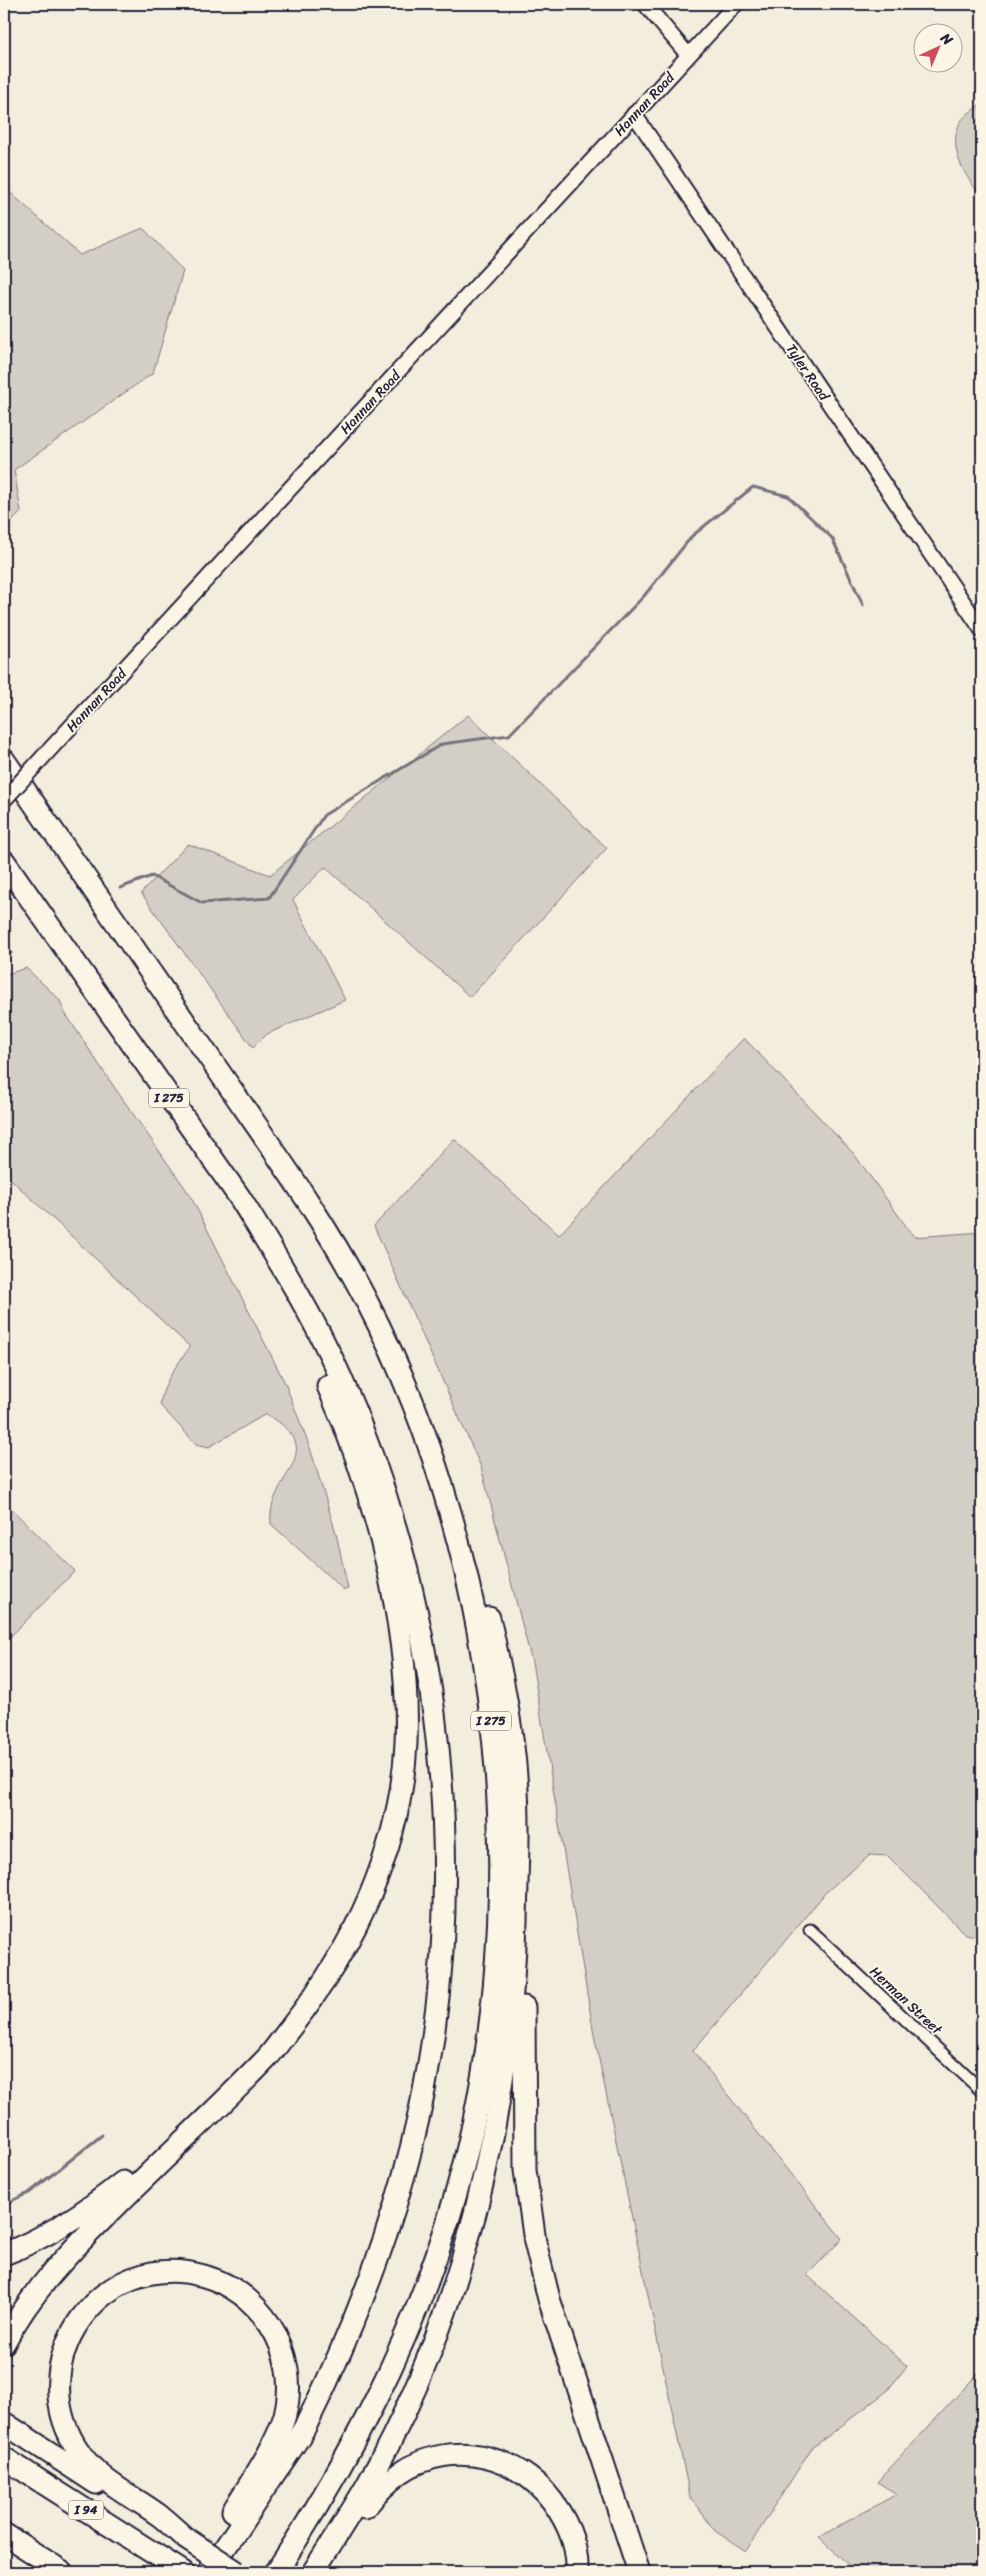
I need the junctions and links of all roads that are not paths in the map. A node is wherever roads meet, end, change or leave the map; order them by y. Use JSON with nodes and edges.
{"nodes":[{"id":1,"x":645,"y":4,"type":"edge"},
{"id":2,"x":736,"y":4,"type":"edge"},
{"id":3,"x":688,"y":55,"type":"junction"},
{"id":4,"x":634,"y":114,"type":"junction"},
{"id":5,"x":982,"y":630,"type":"edge"},
{"id":6,"x":4,"y":760,"type":"edge"},
{"id":7,"x":4,"y":800,"type":"edge"},
{"id":8,"x":4,"y":861,"type":"edge"},
{"id":9,"x":271,"y":1248,"type":"junction"},
{"id":10,"x":430,"y":1450,"type":"junction"},
{"id":11,"x":518,"y":1848,"type":"junction"},
{"id":12,"x":810,"y":1930,"type":"dead end"},
{"id":13,"x":289,"y":2030,"type":"junction"},
{"id":14,"x":982,"y":2091,"type":"edge"},
{"id":15,"x":4,"y":2254,"type":"edge"},
{"id":16,"x":4,"y":2343,"type":"edge"},
{"id":17,"x":4,"y":2423,"type":"edge"},
{"id":18,"x":4,"y":2458,"type":"edge"},
{"id":19,"x":4,"y":2534,"type":"edge"},
{"id":20,"x":185,"y":2538,"type":"junction"},
{"id":21,"x":176,"y":2568,"type":"edge"},
{"id":22,"x":63,"y":2572,"type":"edge"},
{"id":23,"x":207,"y":2572,"type":"edge"},
{"id":24,"x":237,"y":2572,"type":"edge"},
{"id":25,"x":276,"y":2572,"type":"edge"},
{"id":26,"x":313,"y":2572,"type":"edge"},
{"id":27,"x":321,"y":2572,"type":"edge"},
{"id":28,"x":577,"y":2572,"type":"edge"},
{"id":29,"x":639,"y":2572,"type":"edge"}],
"edges":[{"from":1,"to":3,"type":"street"},
{"from":2,"to":3,"type":"street","name":"Hannan Road"},
{"from":3,"to":4,"type":"street","name":"Hannan Road"},
{"from":4,"to":5,"type":"street","name":"Tyler Road"},
{"from":4,"to":7,"type":"street","name":"Hannan Road","bridge":true},
{"from":6,"to":10,"type":"highway","number":"I 275"},
{"from":8,"to":9,"type":"highway","number":"I 275"},
{"from":9,"to":13,"type":"highway"},
{"from":9,"to":23,"type":"highway","number":"I 275"},
{"from":10,"to":11,"type":"highway"},
{"from":10,"to":25,"type":"highway","number":"I 275"},
{"from":11,"to":26,"type":"highway"},
{"from":11,"to":29,"type":"highway"},
{"from":12,"to":14,"type":"street","name":"Herman Street"},
{"from":13,"to":15,"type":"highway"},
{"from":13,"to":16,"type":"highway"},
{"from":17,"to":20,"type":"highway"},
{"from":18,"to":21,"type":"highway","number":"I 94"},
{"from":19,"to":22,"type":"highway"},
{"from":20,"to":23,"type":"highway"},
{"from":20,"to":24,"type":"highway","bridge":true},
{"from":27,"to":28,"type":"highway"}]}
